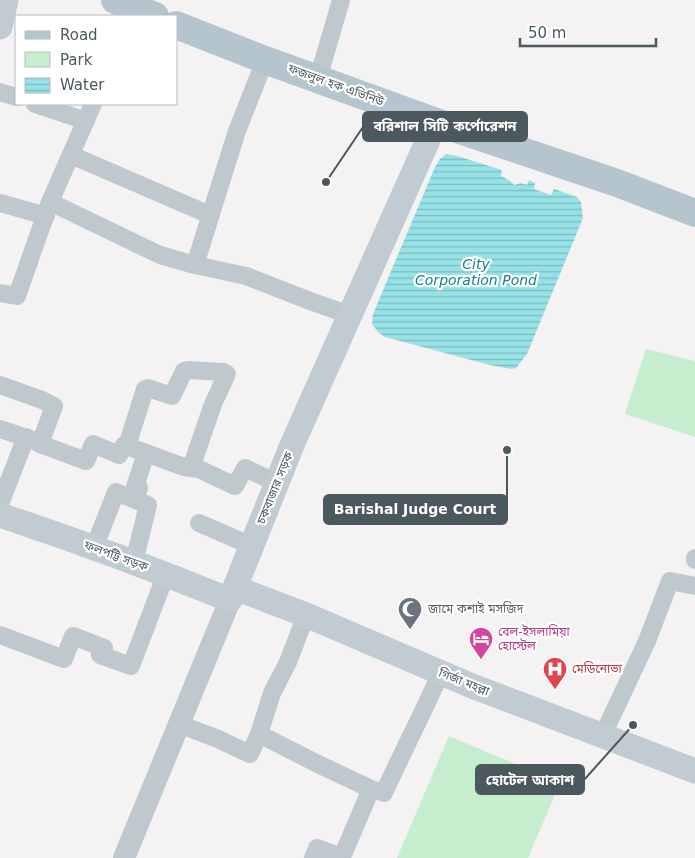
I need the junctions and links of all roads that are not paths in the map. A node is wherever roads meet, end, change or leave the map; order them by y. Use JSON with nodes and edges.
{"nodes":[{"id":1,"x":6,"y":0,"type":"edge"},
{"id":2,"x":341,"y":0,"type":"edge"},
{"id":3,"x":178,"y":26,"type":"edge"},
{"id":4,"x":0,"y":28,"type":"edge"},
{"id":5,"x":265,"y":60,"type":"junction"},
{"id":6,"x":318,"y":79,"type":"junction"},
{"id":7,"x":0,"y":92,"type":"edge"},
{"id":8,"x":15,"y":97,"type":"edge"},
{"id":9,"x":38,"y":105,"type":"edge"},
{"id":10,"x":93,"y":105,"type":"edge"},
{"id":11,"x":86,"y":121,"type":"junction"},
{"id":12,"x":436,"y":122,"type":"junction"},
{"id":13,"x":71,"y":155,"type":"junction"},
{"id":14,"x":0,"y":203,"type":"edge"},
{"id":15,"x":48,"y":209,"type":"junction"},
{"id":16,"x":695,"y":213,"type":"edge"},
{"id":17,"x":210,"y":216,"type":"junction"},
{"id":18,"x":194,"y":265,"type":"junction"},
{"id":19,"x":0,"y":293,"type":"edge"},
{"id":20,"x":350,"y":315,"type":"junction"},
{"id":21,"x":0,"y":385,"type":"edge"},
{"id":22,"x":0,"y":429,"type":"edge"},
{"id":23,"x":33,"y":441,"type":"junction"},
{"id":24,"x":127,"y":446,"type":"junction"},
{"id":25,"x":146,"y":453,"type":"junction"},
{"id":26,"x":191,"y":468,"type":"junction"},
{"id":27,"x":277,"y":483,"type":"junction"},
{"id":28,"x":135,"y":500,"type":"junction"},
{"id":29,"x":0,"y":504,"type":"edge"},
{"id":30,"x":0,"y":515,"type":"edge"},
{"id":31,"x":198,"y":523,"type":"dead end"},
{"id":32,"x":252,"y":546,"type":"junction"},
{"id":33,"x":94,"y":548,"type":"junction"},
{"id":34,"x":134,"y":562,"type":"junction"},
{"id":35,"x":166,"y":574,"type":"junction"},
{"id":36,"x":695,"y":586,"type":"edge"},
{"id":37,"x":233,"y":594,"type":"junction"},
{"id":38,"x":306,"y":615,"type":"junction"},
{"id":39,"x":0,"y":635,"type":"edge"},
{"id":40,"x":441,"y":672,"type":"junction"},
{"id":41,"x":179,"y":724,"type":"junction"},
{"id":42,"x":259,"y":734,"type":"junction"},
{"id":43,"x":603,"y":736,"type":"junction"},
{"id":44,"x":695,"y":771,"type":"edge"},
{"id":45,"x":372,"y":789,"type":"junction"},
{"id":46,"x":124,"y":858,"type":"edge"},
{"id":47,"x":313,"y":858,"type":"edge"}],
"edges":[{"from":1,"to":4,"type":"main road"},
{"from":2,"to":6,"type":"street"},
{"from":3,"to":5,"type":"main road","name":"ফজলুল হক এভিনিউ"},
{"from":5,"to":6,"type":"main road","name":"ফজলুল হক এভিনিউ"},
{"from":5,"to":17,"type":"street"},
{"from":6,"to":12,"type":"main road","name":"ফজলুল হক এভিনিউ"},
{"from":7,"to":8,"type":"street"},
{"from":9,"to":11,"type":"street"},
{"from":10,"to":11,"type":"street"},
{"from":11,"to":13,"type":"street"},
{"from":12,"to":16,"type":"main road","name":"ফজলুল হক এভিনিউ"},
{"from":12,"to":20,"type":"main road","name":"চকবাজার সড়ক"},
{"from":13,"to":15,"type":"street"},
{"from":13,"to":17,"type":"street"},
{"from":14,"to":15,"type":"street"},
{"from":15,"to":18,"type":"street"},
{"from":15,"to":19,"type":"street"},
{"from":17,"to":18,"type":"street"},
{"from":18,"to":20,"type":"street"},
{"from":20,"to":27,"type":"main road","name":"চকবাজার সড়ক"},
{"from":21,"to":23,"type":"street"},
{"from":22,"to":23,"type":"street"},
{"from":23,"to":24,"type":"street"},
{"from":23,"to":29,"type":"street"},
{"from":24,"to":25,"type":"street"},
{"from":24,"to":26,"type":"street"},
{"from":25,"to":26,"type":"street"},
{"from":25,"to":28,"type":"street"},
{"from":26,"to":27,"type":"street"},
{"from":27,"to":32,"type":"main road","name":"চকবাজার সড়ক"},
{"from":28,"to":33,"type":"street"},
{"from":28,"to":34,"type":"street"},
{"from":30,"to":33,"type":"main road","name":"ফলপট্টি সড়ক"},
{"from":31,"to":32,"type":"street"},
{"from":32,"to":37,"type":"main road","name":"চকবাজার সড়ক"},
{"from":33,"to":34,"type":"main road","name":"ফলপট্টি সড়ক"},
{"from":34,"to":35,"type":"main road","name":"ফলপট্টি সড়ক"},
{"from":35,"to":37,"type":"main road","name":"ফলপট্টি সড়ক"},
{"from":35,"to":39,"type":"street"},
{"from":36,"to":43,"type":"street"},
{"from":37,"to":38,"type":"main road","name":"গির্জা মহল্লা"},
{"from":37,"to":41,"type":"street","name":"চকবাজার সড়ক"},
{"from":38,"to":40,"type":"main road","name":"গির্জা মহল্লা"},
{"from":38,"to":42,"type":"street"},
{"from":40,"to":43,"type":"main road","name":"গির্জা মহল্লা"},
{"from":40,"to":45,"type":"street"},
{"from":41,"to":42,"type":"street"},
{"from":41,"to":46,"type":"street","name":"চকবাজার সড়ক"},
{"from":42,"to":45,"type":"street"},
{"from":43,"to":44,"type":"main road","name":"গির্জা মহল্লা"},
{"from":45,"to":47,"type":"street"}]}
